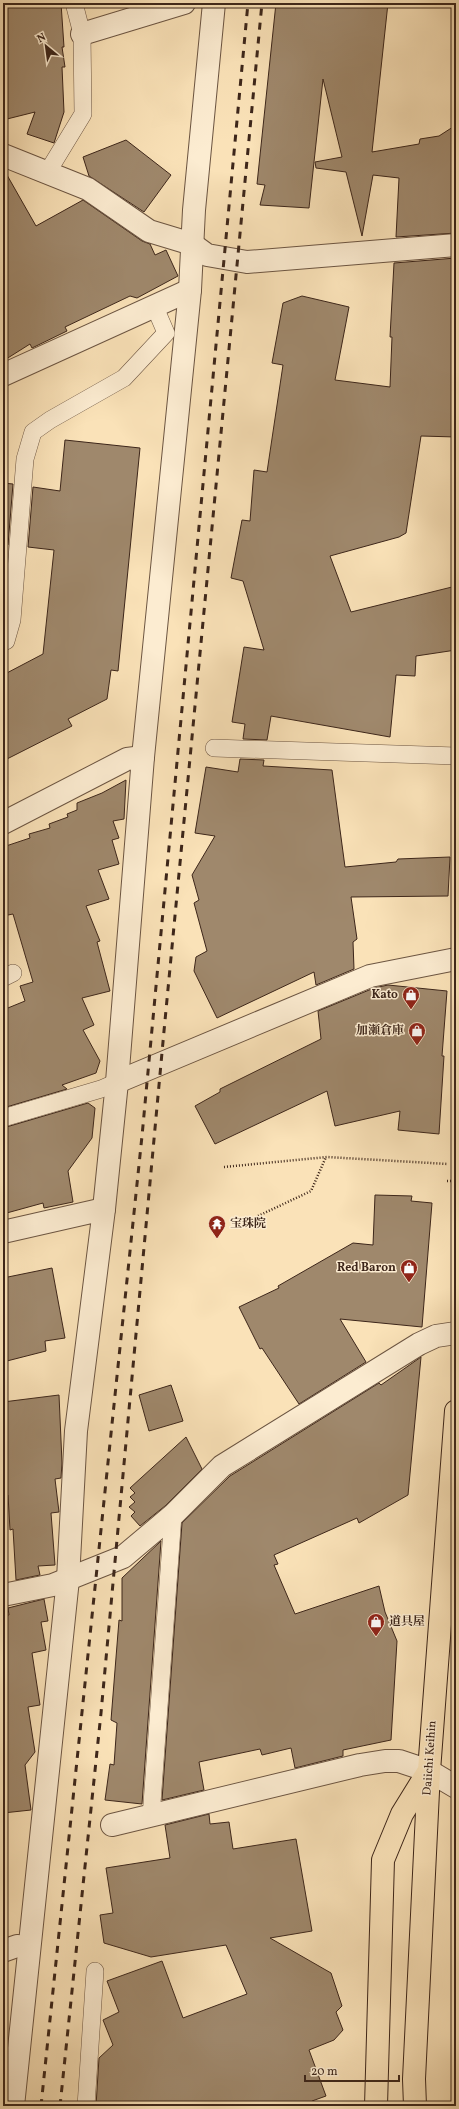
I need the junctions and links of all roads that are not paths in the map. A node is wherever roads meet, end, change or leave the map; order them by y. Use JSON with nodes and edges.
{"nodes":[{"id":1,"x":74,"y":3,"type":"edge"},
{"id":2,"x":184,"y":3,"type":"edge"},
{"id":3,"x":214,"y":3,"type":"edge"},
{"id":4,"x":82,"y":34,"type":"junction"},
{"id":5,"x":3,"y":155,"type":"edge"},
{"id":6,"x":47,"y":173,"type":"junction"},
{"id":7,"x":192,"y":244,"type":"junction"},
{"id":8,"x":456,"y":245,"type":"edge"},
{"id":9,"x":190,"y":290,"type":"junction"},
{"id":10,"x":154,"y":305,"type":"junction"},
{"id":11,"x":3,"y":375,"type":"edge"},
{"id":12,"x":3,"y":642,"type":"edge"},
{"id":13,"x":214,"y":748,"type":"dead end"},
{"id":14,"x":456,"y":756,"type":"edge"},
{"id":15,"x":143,"y":757,"type":"junction"},
{"id":16,"x":3,"y":823,"type":"edge"},
{"id":17,"x":456,"y":959,"type":"edge"},
{"id":18,"x":117,"y":1082,"type":"junction"},
{"id":19,"x":3,"y":1118,"type":"edge"},
{"id":20,"x":104,"y":1209,"type":"junction"},
{"id":21,"x":3,"y":1232,"type":"edge"},
{"id":22,"x":456,"y":1333,"type":"edge"},
{"id":23,"x":456,"y":1411,"type":"edge"},
{"id":24,"x":173,"y":1515,"type":"junction"},
{"id":25,"x":68,"y":1579,"type":"junction"},
{"id":26,"x":3,"y":1595,"type":"edge"},
{"id":27,"x":429,"y":1771,"type":"junction"},
{"id":28,"x":456,"y":1787,"type":"edge"},
{"id":29,"x":151,"y":1817,"type":"junction"},
{"id":30,"x":112,"y":1825,"type":"dead end"},
{"id":31,"x":28,"y":1947,"type":"junction"},
{"id":32,"x":3,"y":1950,"type":"edge"},
{"id":33,"x":95,"y":1971,"type":"dead end"},
{"id":34,"x":10,"y":2069,"type":"edge"},
{"id":35,"x":13,"y":2106,"type":"edge"},
{"id":36,"x":86,"y":2106,"type":"edge"},
{"id":37,"x":376,"y":2106,"type":"edge"},
{"id":38,"x":414,"y":2106,"type":"edge"}],
"edges":[{"from":1,"to":4,"type":"lane"},
{"from":2,"to":4,"type":"street"},
{"from":3,"to":7,"type":"street"},
{"from":4,"to":6,"type":"lane"},
{"from":5,"to":6,"type":"street"},
{"from":6,"to":7,"type":"street"},
{"from":7,"to":8,"type":"street"},
{"from":7,"to":9,"type":"street"},
{"from":9,"to":10,"type":"street"},
{"from":9,"to":15,"type":"street"},
{"from":10,"to":11,"type":"street"},
{"from":10,"to":12,"type":"lane"},
{"from":13,"to":14,"type":"lane"},
{"from":15,"to":16,"type":"street"},
{"from":15,"to":18,"type":"street"},
{"from":17,"to":18,"type":"street"},
{"from":18,"to":19,"type":"lane"},
{"from":18,"to":20,"type":"street"},
{"from":20,"to":21,"type":"street"},
{"from":20,"to":25,"type":"street"},
{"from":22,"to":24,"type":"street"},
{"from":23,"to":27,"type":"highway","name":"Daiichi Keihin"},
{"from":24,"to":25,"type":"street"},
{"from":24,"to":29,"type":"lane"},
{"from":25,"to":26,"type":"street"},
{"from":25,"to":31,"type":"street"},
{"from":27,"to":28,"type":"street"},
{"from":27,"to":29,"type":"street"},
{"from":27,"to":37,"type":"highway"},
{"from":27,"to":38,"type":"highway","name":"Daiichi Keihin"},
{"from":29,"to":30,"type":"street"},
{"from":31,"to":32,"type":"street"},
{"from":31,"to":34,"type":"street"},
{"from":33,"to":36,"type":"lane"},
{"from":34,"to":35,"type":"street"}]}
